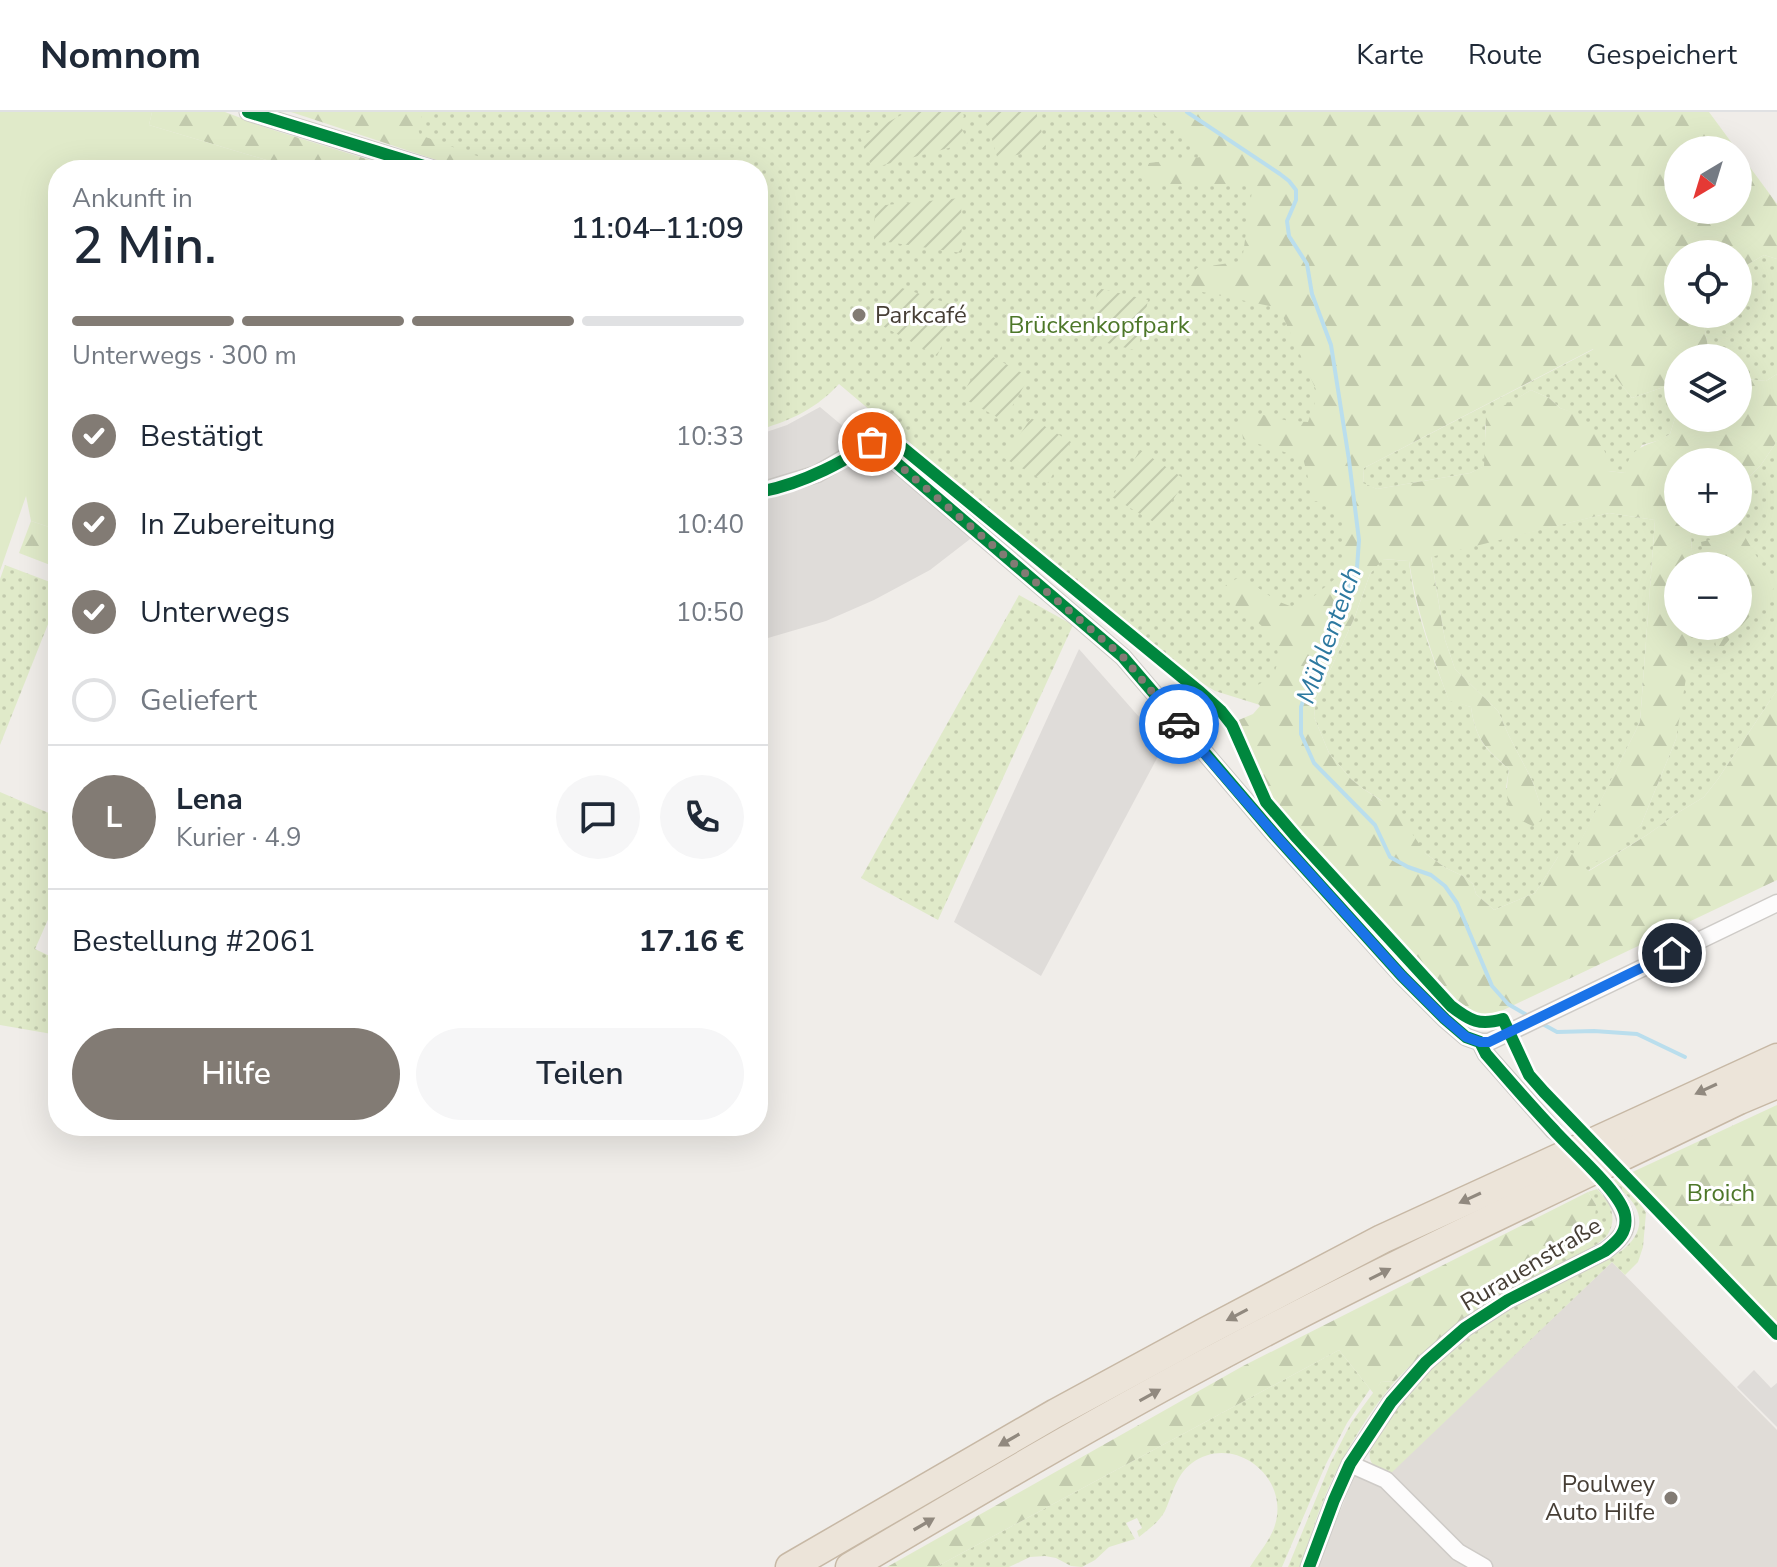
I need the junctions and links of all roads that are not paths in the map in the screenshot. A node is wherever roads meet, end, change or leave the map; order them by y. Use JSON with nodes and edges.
{"nodes":[{"id":1,"x":248,"y":112,"type":"edge"},
{"id":2,"x":404,"y":160,"type":"edge"},
{"id":3,"x":768,"y":489,"type":"edge"},
{"id":4,"x":1777,"y":903,"type":"edge"},
{"id":5,"x":1480,"y":1042,"type":"junction"},
{"id":6,"x":1777,"y":1058,"type":"edge"},
{"id":7,"x":1777,"y":1084,"type":"edge"},
{"id":8,"x":1554,"y":1131,"type":"tunnel mouth"},
{"id":9,"x":1612,"y":1192,"type":"tunnel mouth"},
{"id":10,"x":1350,"y":1464,"type":"junction"},
{"id":11,"x":790,"y":1567,"type":"edge"},
{"id":12,"x":850,"y":1567,"type":"edge"},
{"id":13,"x":1309,"y":1567,"type":"edge"},
{"id":14,"x":1484,"y":1567,"type":"edge"}],
"edges":[{"from":1,"to":2,"type":"street"},
{"from":3,"to":5,"type":"street"},
{"from":4,"to":5,"type":"street"},
{"from":5,"to":8,"type":"street"},
{"from":6,"to":11,"type":"highway","one_way":true},
{"from":12,"to":7,"type":"highway","one_way":true},
{"from":9,"to":10,"type":"street","name":"Rurauenstraße"},
{"from":10,"to":13,"type":"street","name":"Rurauenstraße"},
{"from":10,"to":14,"type":"street"}]}
